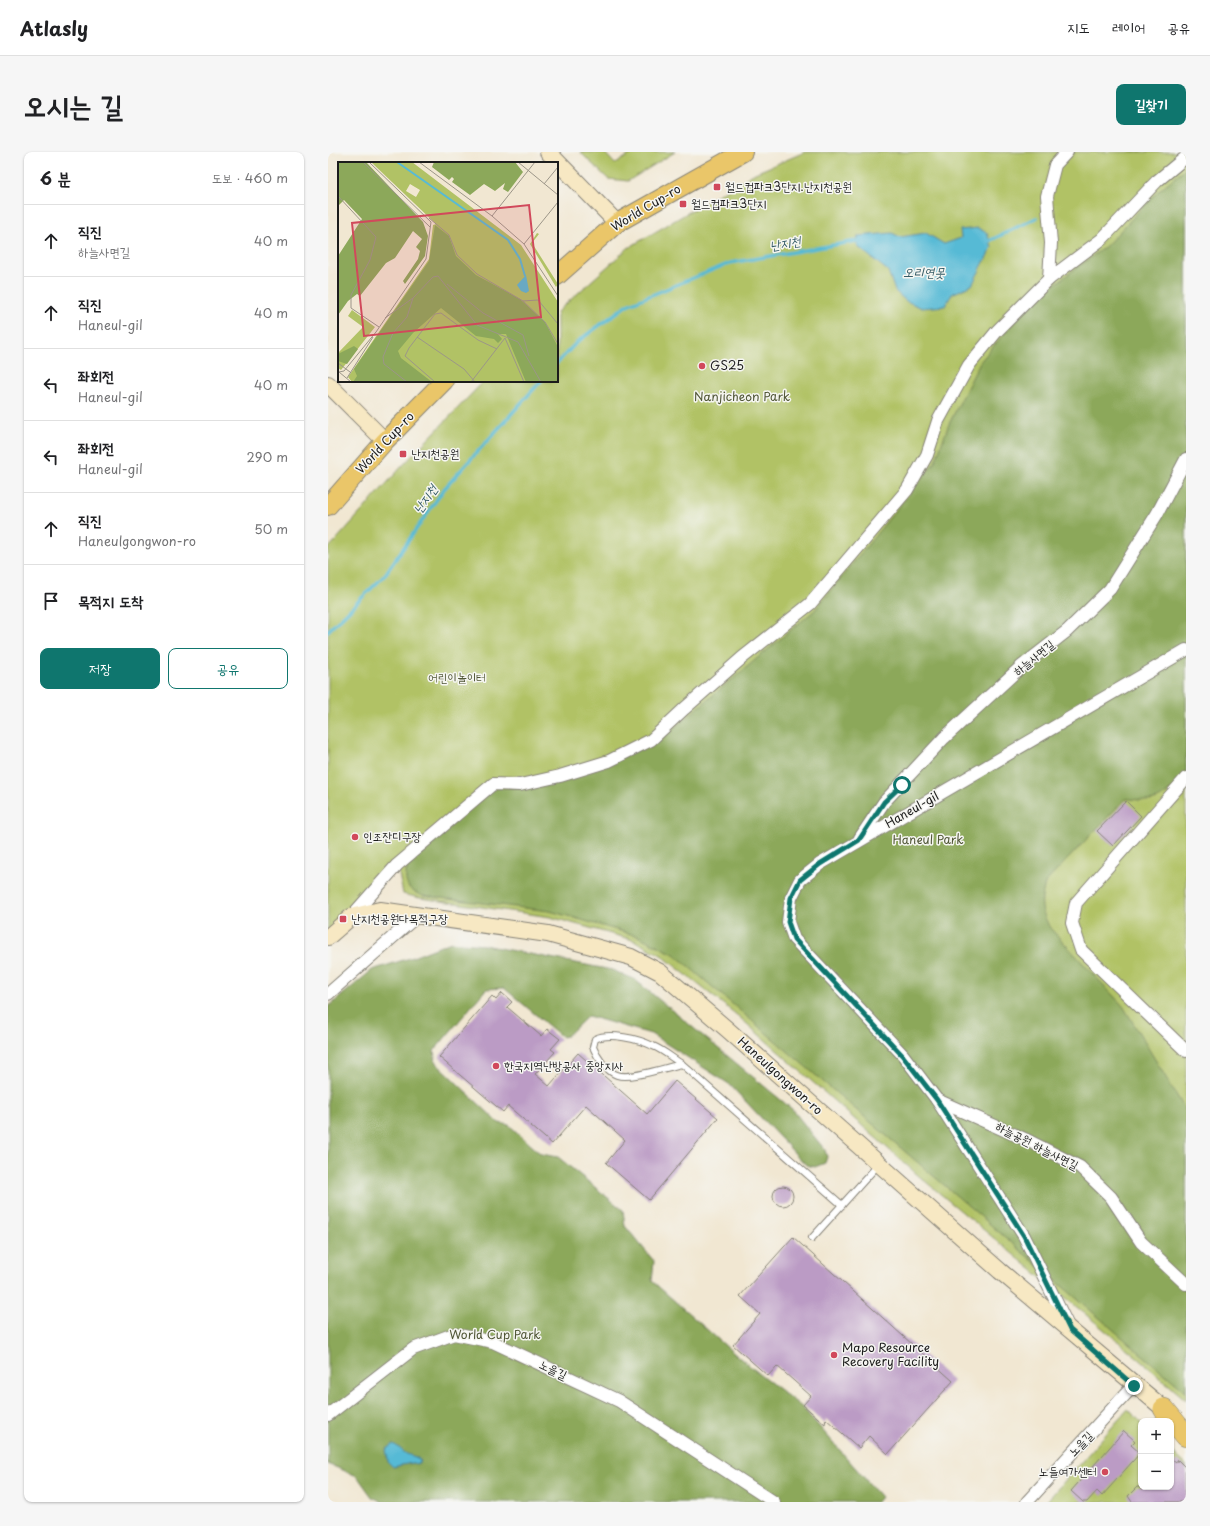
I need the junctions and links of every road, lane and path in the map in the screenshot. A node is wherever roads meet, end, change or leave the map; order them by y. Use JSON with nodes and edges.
{"nodes":[{"id":1,"x":548,"y":152,"type":"edge"},
{"id":2,"x":743,"y":152,"type":"edge"},
{"id":3,"x":1067,"y":152,"type":"edge"},
{"id":4,"x":1186,"y":158,"type":"edge"},
{"id":5,"x":558,"y":162,"type":"edge"},
{"id":6,"x":558,"y":162,"type":"edge"},
{"id":7,"x":617,"y":223,"type":"junction"},
{"id":8,"x":558,"y":275,"type":"edge"},
{"id":9,"x":1049,"y":279,"type":"junction"},
{"id":10,"x":443,"y":382,"type":"edge"},
{"id":11,"x":328,"y":384,"type":"edge"},
{"id":12,"x":385,"y":441,"type":"junction"},
{"id":13,"x":1186,"y":459,"type":"edge"},
{"id":14,"x":328,"y":506,"type":"edge"},
{"id":15,"x":1186,"y":650,"type":"edge"},
{"id":16,"x":1186,"y":778,"type":"edge"},
{"id":17,"x":859,"y":840,"type":"junction"},
{"id":18,"x":418,"y":916,"type":"junction"},
{"id":19,"x":351,"y":918,"type":"junction"},
{"id":20,"x":328,"y":938,"type":"edge"},
{"id":21,"x":328,"y":994,"type":"edge"},
{"id":22,"x":1186,"y":1051,"type":"edge"},
{"id":23,"x":682,"y":1064,"type":"junction"},
{"id":24,"x":937,"y":1100,"type":"junction"},
{"id":25,"x":879,"y":1164,"type":"junction"},
{"id":26,"x":842,"y":1204,"type":"junction"},
{"id":27,"x":812,"y":1238,"type":"dead end"},
{"id":28,"x":1186,"y":1284,"type":"edge"},
{"id":29,"x":1070,"y":1330,"type":"junction"},
{"id":30,"x":1134,"y":1386,"type":"junction"},
{"id":31,"x":1164,"y":1409,"type":"junction"},
{"id":32,"x":328,"y":1415,"type":"edge"},
{"id":33,"x":1186,"y":1424,"type":"edge"},
{"id":34,"x":1186,"y":1436,"type":"edge"},
{"id":35,"x":774,"y":1502,"type":"edge"},
{"id":36,"x":1027,"y":1502,"type":"edge"}],
"edges":[{"from":1,"to":6,"type":"street"},
{"from":2,"to":7,"type":"main road","name":"World Cup-ro"},
{"from":3,"to":9,"type":"street"},
{"from":4,"to":9,"type":"street"},
{"from":5,"to":7,"type":"street"},
{"from":7,"to":8,"type":"main road","name":"World Cup-ro"},
{"from":9,"to":19,"type":"street"},
{"from":10,"to":12,"type":"main road","name":"World Cup-ro"},
{"from":11,"to":12,"type":"street"},
{"from":12,"to":14,"type":"main road","name":"World Cup-ro"},
{"from":13,"to":17,"type":"street","name":"하늘사면길"},
{"from":15,"to":17,"type":"street","name":"Haneul-gil"},
{"from":16,"to":22,"type":"street"},
{"from":17,"to":24,"type":"street","name":"Haneul-gil"},
{"from":18,"to":19,"type":"street","name":"Haneulgongwon-ro"},
{"from":18,"to":21,"type":"street"},
{"from":18,"to":25,"type":"street","name":"Haneulgongwon-ro"},
{"from":19,"to":20,"type":"street","name":"Haneulgongwon-ro"},
{"from":23,"to":23,"type":"lane"},
{"from":23,"to":26,"type":"lane"},
{"from":24,"to":28,"type":"street","name":"하늘공원 하늘사면길"},
{"from":24,"to":29,"type":"street","name":"Haneul-gil"},
{"from":25,"to":26,"type":"lane"},
{"from":25,"to":29,"type":"street","name":"Haneulgongwon-ro"},
{"from":26,"to":27,"type":"lane"},
{"from":29,"to":30,"type":"street","name":"Haneulgongwon-ro"},
{"from":30,"to":31,"type":"street","name":"Haneulgongwon-ro"},
{"from":30,"to":36,"type":"street","name":"노을길"},
{"from":31,"to":33,"type":"highway"},
{"from":31,"to":34,"type":"highway"},
{"from":32,"to":35,"type":"street","name":"노을길"}]}
